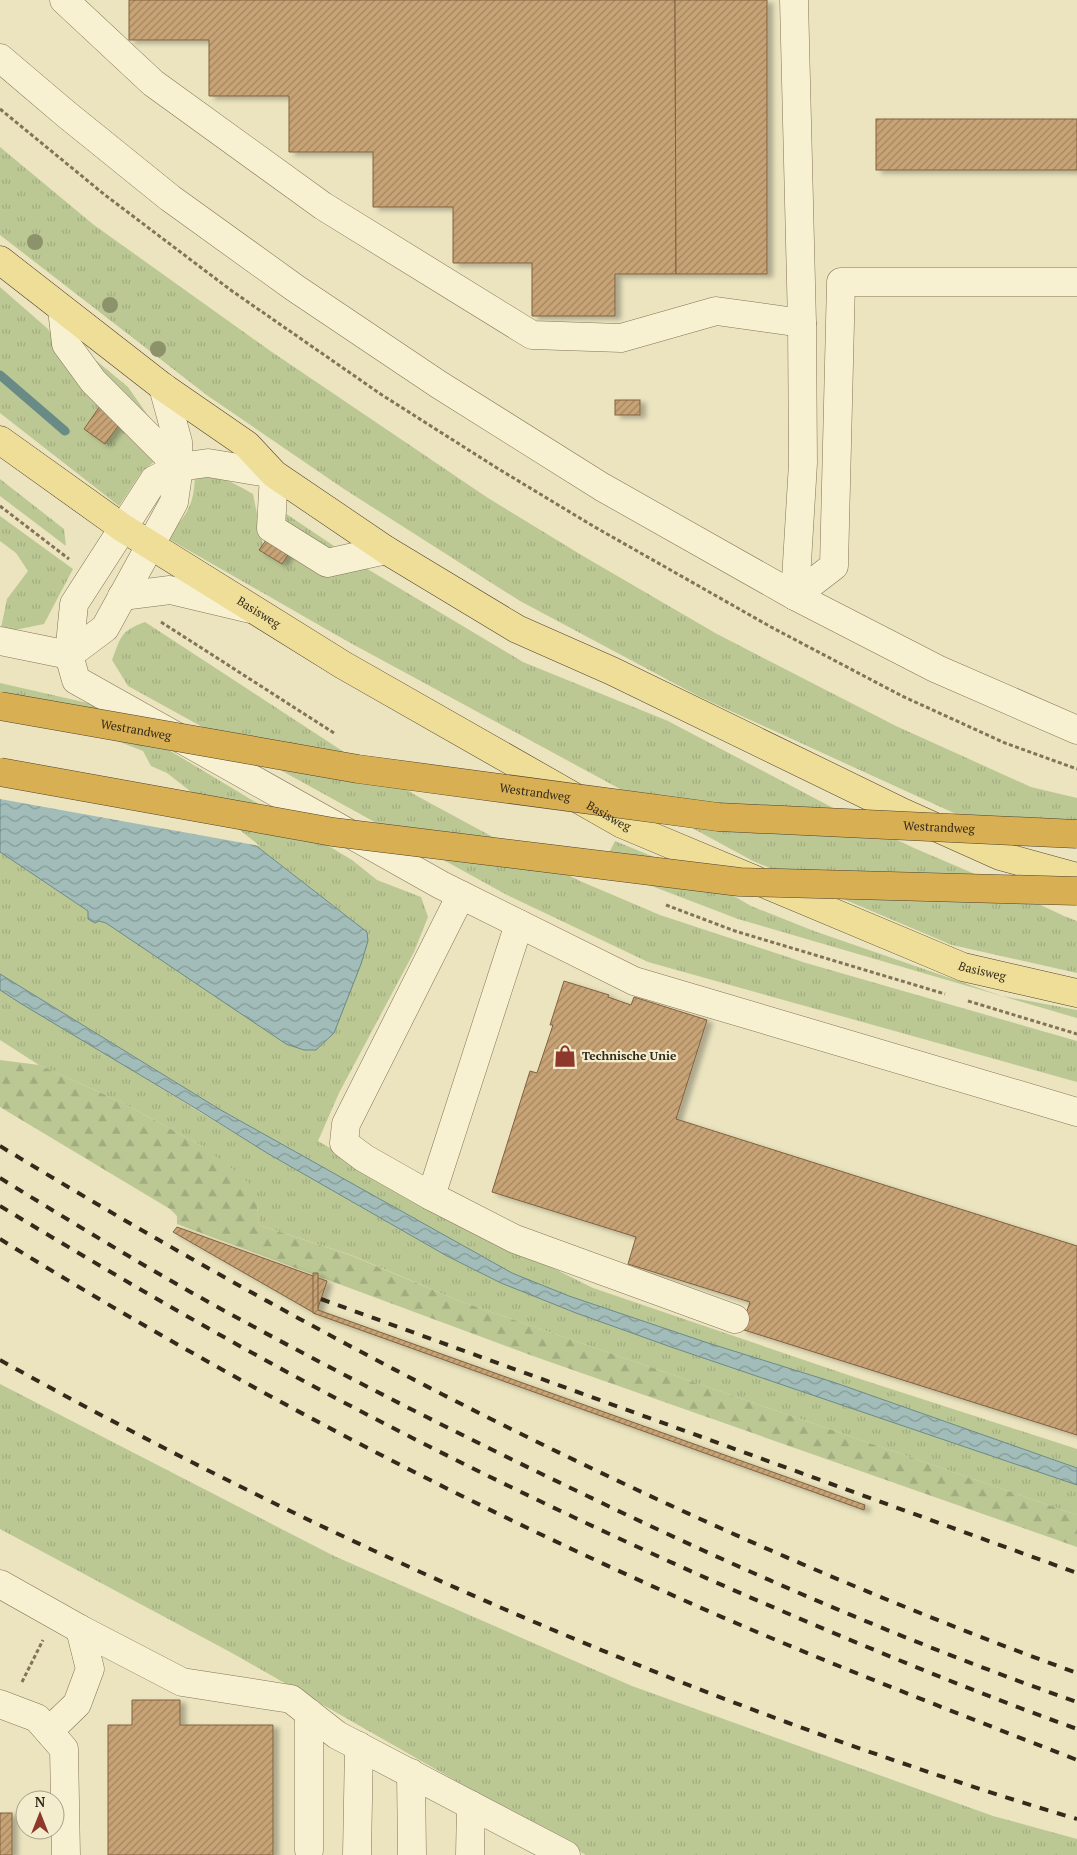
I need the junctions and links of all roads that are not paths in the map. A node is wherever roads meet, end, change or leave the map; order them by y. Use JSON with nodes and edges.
{"nodes":[{"id":1,"x":64,"y":0,"type":"edge"},
{"id":2,"x":794,"y":0,"type":"edge"},
{"id":3,"x":0,"y":58,"type":"edge"},
{"id":4,"x":0,"y":260,"type":"edge"},
{"id":5,"x":1077,"y":282,"type":"edge"},
{"id":6,"x":62,"y":309,"type":"junction"},
{"id":7,"x":802,"y":323,"type":"junction"},
{"id":8,"x":163,"y":387,"type":"junction"},
{"id":9,"x":0,"y":440,"type":"edge"},
{"id":10,"x":179,"y":467,"type":"junction"},
{"id":11,"x":274,"y":474,"type":"junction"},
{"id":12,"x":123,"y":528,"type":"junction"},
{"id":13,"x":151,"y":545,"type":"junction"},
{"id":14,"x":386,"y":550,"type":"junction"},
{"id":15,"x":122,"y":596,"type":"junction"},
{"id":16,"x":795,"y":596,"type":"junction"},
{"id":17,"x":255,"y":610,"type":"junction"},
{"id":18,"x":1,"y":638,"type":"edge"},
{"id":19,"x":69,"y":655,"type":"junction"},
{"id":20,"x":0,"y":706,"type":"edge"},
{"id":21,"x":1077,"y":730,"type":"edge"},
{"id":22,"x":0,"y":772,"type":"edge"},
{"id":23,"x":1077,"y":834,"type":"edge"},
{"id":24,"x":1077,"y":877,"type":"edge"},
{"id":25,"x":1077,"y":892,"type":"edge"},
{"id":26,"x":461,"y":895,"type":"junction"},
{"id":27,"x":508,"y":918,"type":"junction"},
{"id":28,"x":1077,"y":993,"type":"edge"},
{"id":29,"x":1077,"y":1112,"type":"edge"},
{"id":30,"x":431,"y":1196,"type":"junction"},
{"id":31,"x":735,"y":1320,"type":"dead end"},
{"id":32,"x":0,"y":1584,"type":"edge"},
{"id":33,"x":80,"y":1629,"type":"junction"},
{"id":34,"x":5,"y":1706,"type":"edge"},
{"id":35,"x":309,"y":1713,"type":"junction"},
{"id":36,"x":49,"y":1731,"type":"junction"},
{"id":37,"x":359,"y":1746,"type":"junction"},
{"id":38,"x":411,"y":1773,"type":"junction"},
{"id":39,"x":471,"y":1805,"type":"junction"},
{"id":40,"x":524,"y":1844,"type":"edge"},
{"id":41,"x":308,"y":1850,"type":"dead end"},
{"id":42,"x":66,"y":1855,"type":"edge"},
{"id":43,"x":356,"y":1855,"type":"edge"},
{"id":44,"x":412,"y":1855,"type":"edge"},
{"id":45,"x":470,"y":1855,"type":"edge"},
{"id":46,"x":566,"y":1855,"type":"edge"}],
"edges":[{"from":1,"to":7,"type":"street"},
{"from":2,"to":7,"type":"street"},
{"from":3,"to":16,"type":"street"},
{"from":4,"to":6,"type":"main road"},
{"from":5,"to":16,"type":"street"},
{"from":6,"to":8,"type":"main road"},
{"from":6,"to":10,"type":"street"},
{"from":7,"to":16,"type":"street"},
{"from":8,"to":10,"type":"street"},
{"from":8,"to":11,"type":"main road"},
{"from":9,"to":12,"type":"main road","name":"Basisweg"},
{"from":10,"to":11,"type":"street"},
{"from":10,"to":12,"type":"street"},
{"from":10,"to":13,"type":"street"},
{"from":11,"to":14,"type":"main road"},
{"from":11,"to":14,"type":"street"},
{"from":12,"to":13,"type":"main road","name":"Basisweg"},
{"from":12,"to":19,"type":"street"},
{"from":13,"to":15,"type":"street"},
{"from":13,"to":17,"type":"main road","name":"Basisweg"},
{"from":14,"to":24,"type":"main road"},
{"from":15,"to":17,"type":"street"},
{"from":15,"to":19,"type":"street"},
{"from":16,"to":21,"type":"street"},
{"from":17,"to":28,"type":"main road","name":"Basisweg"},
{"from":18,"to":19,"type":"street"},
{"from":19,"to":26,"type":"street"},
{"from":20,"to":23,"type":"highway","name":"Westrandweg","bridge":true},
{"from":22,"to":25,"type":"highway","bridge":true},
{"from":26,"to":27,"type":"street"},
{"from":26,"to":30,"type":"street"},
{"from":27,"to":29,"type":"street"},
{"from":27,"to":30,"type":"street"},
{"from":30,"to":31,"type":"street"},
{"from":32,"to":33,"type":"street"},
{"from":33,"to":35,"type":"street"},
{"from":33,"to":36,"type":"street"},
{"from":34,"to":36,"type":"street"},
{"from":35,"to":37,"type":"street"},
{"from":35,"to":41,"type":"street"},
{"from":36,"to":42,"type":"street"},
{"from":37,"to":38,"type":"street"},
{"from":37,"to":43,"type":"street"},
{"from":38,"to":39,"type":"street"},
{"from":38,"to":44,"type":"street"},
{"from":39,"to":40,"type":"street"},
{"from":39,"to":45,"type":"street"},
{"from":40,"to":46,"type":"street"}]}
